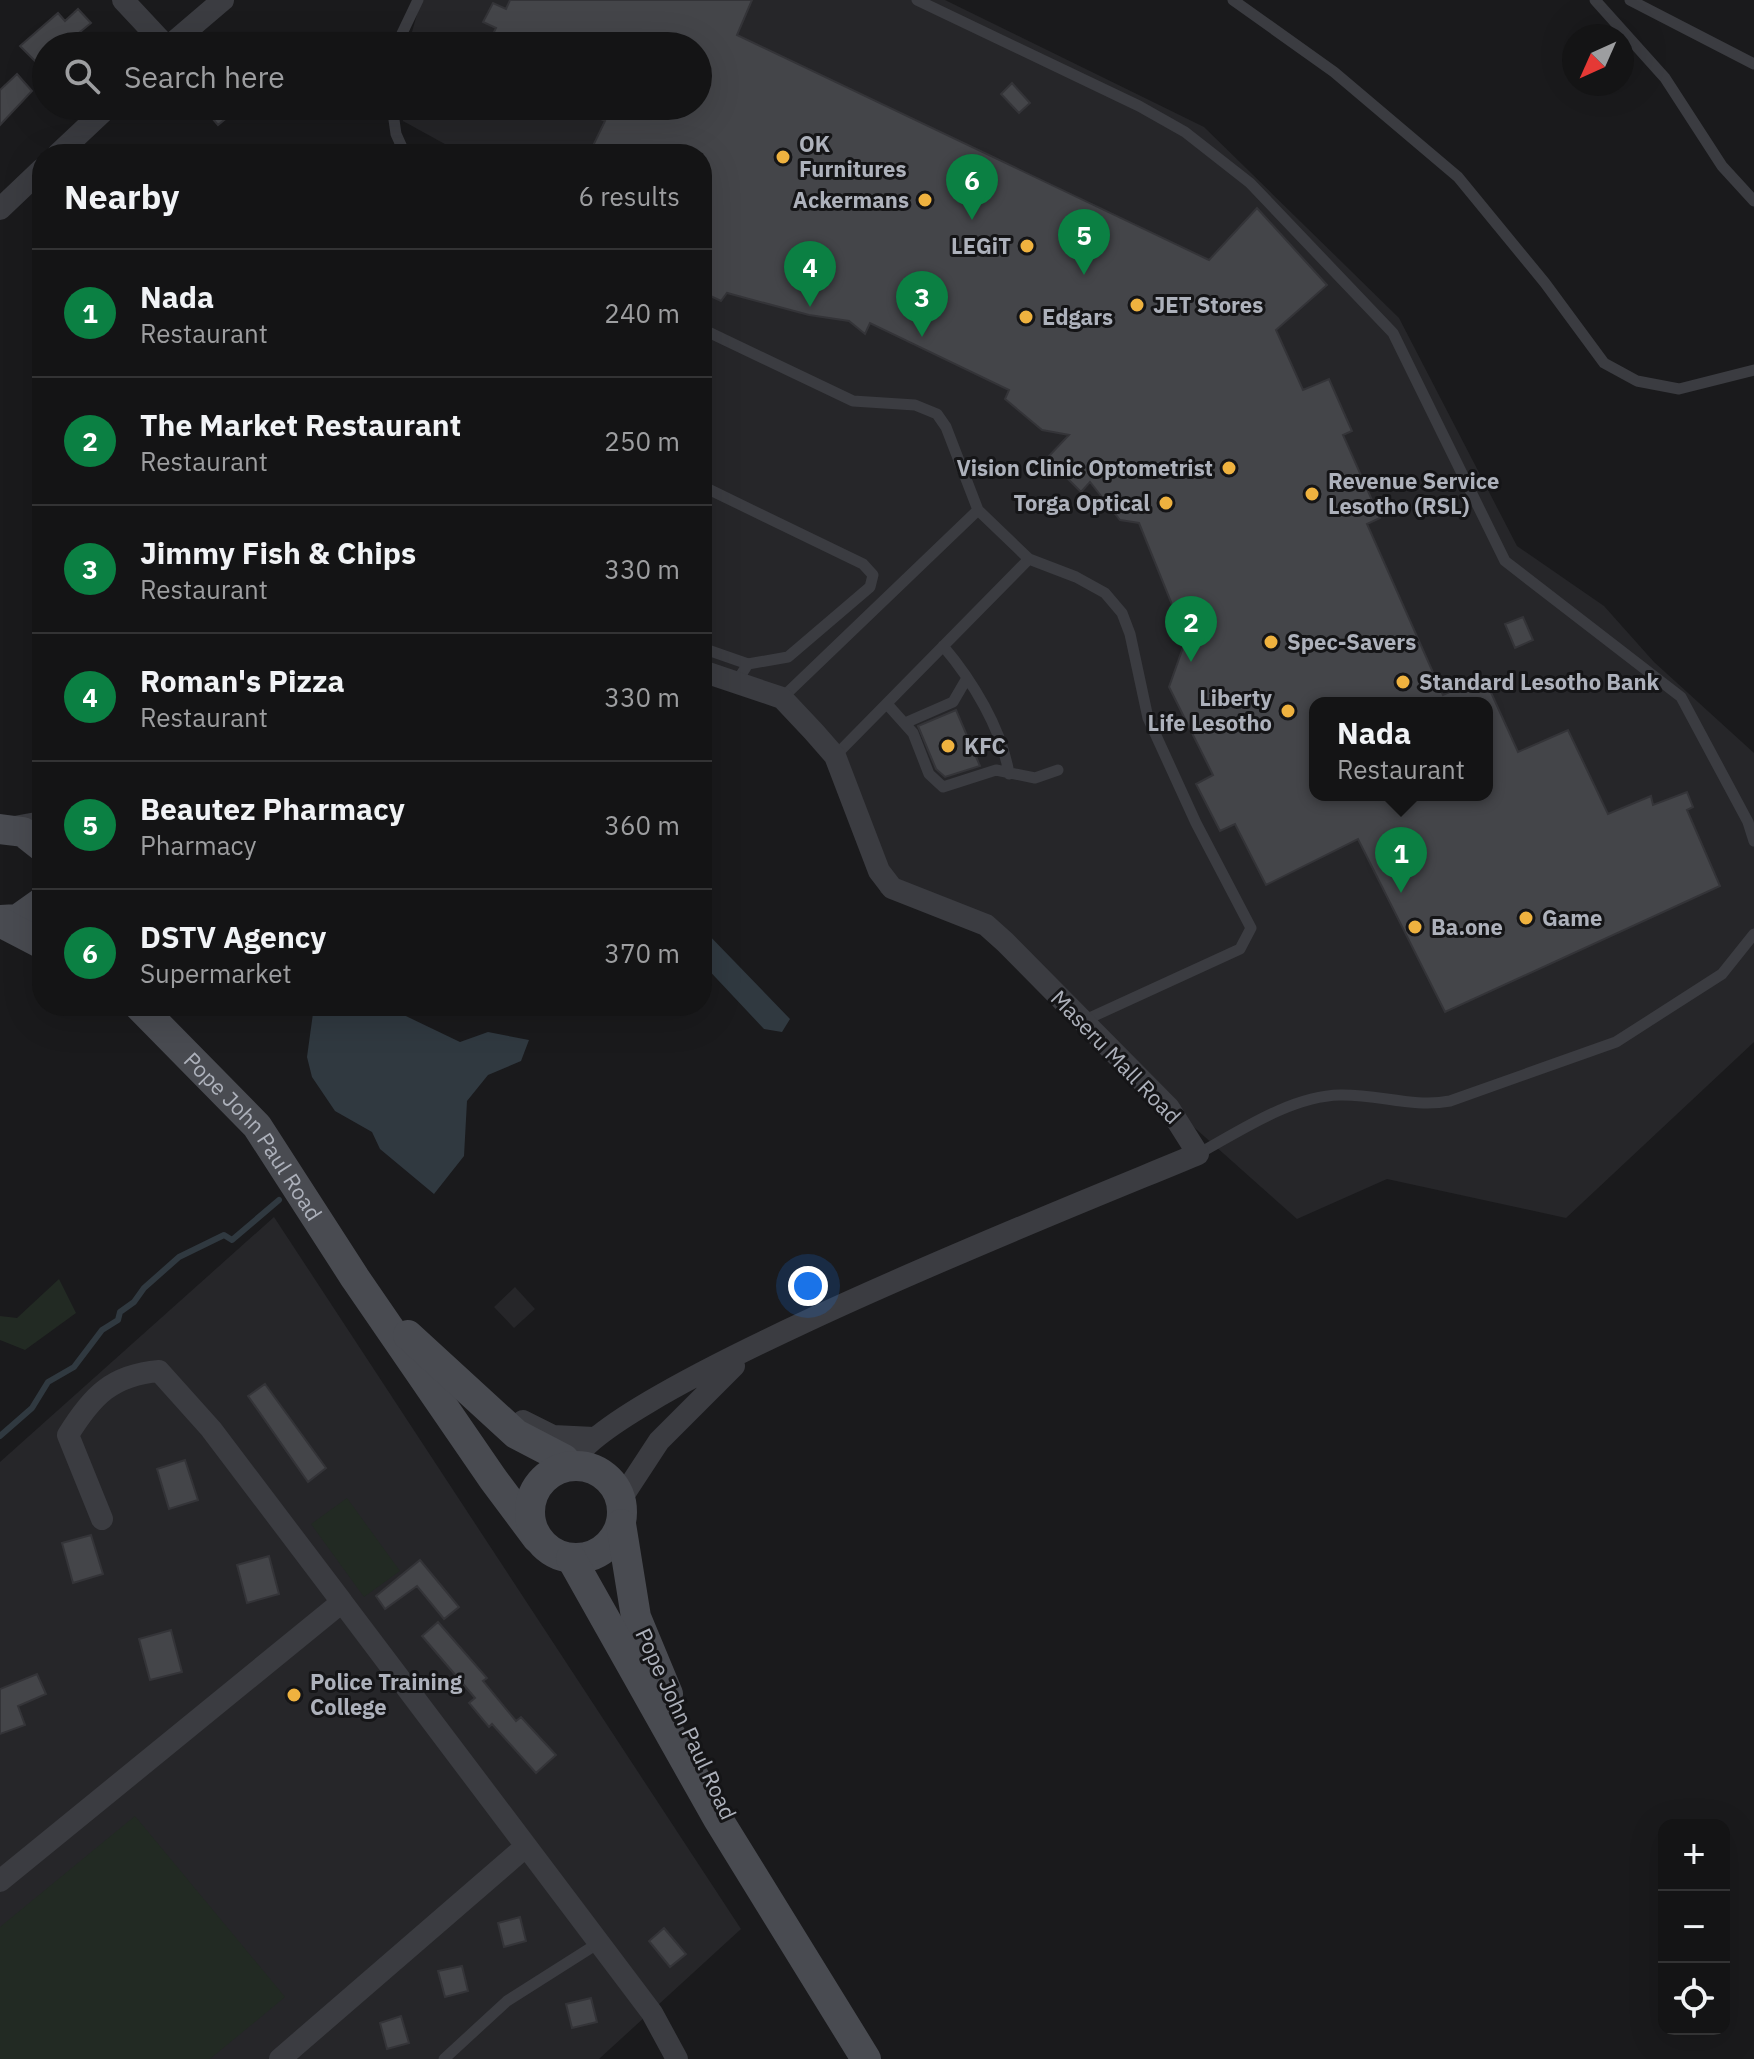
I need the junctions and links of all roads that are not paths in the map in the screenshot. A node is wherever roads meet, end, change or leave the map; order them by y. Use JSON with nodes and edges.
{"nodes":[{"id":1,"x":123,"y":0,"type":"edge"},
{"id":2,"x":223,"y":0,"type":"edge"},
{"id":3,"x":418,"y":0,"type":"edge"},
{"id":4,"x":917,"y":0,"type":"edge"},
{"id":5,"x":1233,"y":0,"type":"edge"},
{"id":6,"x":1595,"y":0,"type":"edge"},
{"id":7,"x":1630,"y":0,"type":"edge"},
{"id":8,"x":154,"y":32,"type":"edge"},
{"id":9,"x":184,"y":32,"type":"edge"},
{"id":10,"x":403,"y":32,"type":"edge"},
{"id":11,"x":1754,"y":64,"type":"edge"},
{"id":12,"x":94,"y":120,"type":"edge"},
{"id":13,"x":394,"y":120,"type":"edge"},
{"id":14,"x":69,"y":144,"type":"edge"},
{"id":15,"x":400,"y":144,"type":"edge"},
{"id":16,"x":32,"y":178,"type":"edge"},
{"id":17,"x":1754,"y":201,"type":"edge"},
{"id":18,"x":0,"y":208,"type":"edge"},
{"id":19,"x":712,"y":334,"type":"edge"},
{"id":20,"x":1754,"y":370,"type":"edge"},
{"id":21,"x":712,"y":491,"type":"edge"},
{"id":22,"x":978,"y":510,"type":"junction"},
{"id":23,"x":1029,"y":559,"type":"junction"},
{"id":24,"x":943,"y":646,"type":"junction"},
{"id":25,"x":712,"y":654,"type":"edge"},
{"id":26,"x":712,"y":671,"type":"edge"},
{"id":27,"x":743,"y":672,"type":"junction"},
{"id":28,"x":967,"y":678,"type":"junction"},
{"id":29,"x":782,"y":698,"type":"junction"},
{"id":30,"x":887,"y":704,"type":"junction"},
{"id":31,"x":905,"y":723,"type":"junction"},
{"id":32,"x":835,"y":756,"type":"junction"},
{"id":33,"x":1058,"y":770,"type":"dead end"},
{"id":34,"x":1009,"y":774,"type":"junction"},
{"id":35,"x":32,"y":824,"type":"edge"},
{"id":36,"x":5,"y":828,"type":"edge"},
{"id":37,"x":32,"y":839,"type":"edge"},
{"id":38,"x":1754,"y":841,"type":"edge"},
{"id":39,"x":32,"y":910,"type":"edge"},
{"id":40,"x":0,"y":921,"type":"edge"},
{"id":41,"x":1754,"y":934,"type":"edge"},
{"id":42,"x":32,"y":939,"type":"edge"},
{"id":43,"x":149,"y":1016,"type":"edge"},
{"id":44,"x":1082,"y":1021,"type":"junction"},
{"id":45,"x":1198,"y":1154,"type":"junction"},
{"id":46,"x":355,"y":1278,"type":"junction"},
{"id":47,"x":771,"y":1339,"type":"junction"},
{"id":48,"x":470,"y":1391,"type":"junction"},
{"id":49,"x":594,"y":1438,"type":"junction"},
{"id":50,"x":570,"y":1466,"type":"junction"},
{"id":51,"x":621,"y":1512,"type":"junction"},
{"id":52,"x":102,"y":1519,"type":"dead end"},
{"id":53,"x":537,"y":1538,"type":"junction"},
{"id":54,"x":571,"y":1558,"type":"junction"},
{"id":55,"x":342,"y":1602,"type":"junction"},
{"id":56,"x":524,"y":1848,"type":"junction"},
{"id":57,"x":750,"y":1874,"type":"junction"},
{"id":58,"x":0,"y":1881,"type":"edge"},
{"id":59,"x":600,"y":1942,"type":"junction"},
{"id":60,"x":280,"y":2059,"type":"edge"},
{"id":61,"x":444,"y":2059,"type":"edge"},
{"id":62,"x":677,"y":2059,"type":"edge"},
{"id":63,"x":866,"y":2059,"type":"edge"}],
"edges":[{"from":1,"to":8,"type":"street"},
{"from":2,"to":9,"type":"street"},
{"from":3,"to":10,"type":"lane"},
{"from":4,"to":38,"type":"lane"},
{"from":5,"to":20,"type":"lane"},
{"from":6,"to":17,"type":"lane"},
{"from":7,"to":11,"type":"lane"},
{"from":12,"to":14,"type":"street"},
{"from":13,"to":15,"type":"lane"},
{"from":16,"to":18,"type":"street"},
{"from":19,"to":22,"type":"lane"},
{"from":21,"to":27,"type":"lane"},
{"from":22,"to":23,"type":"lane"},
{"from":22,"to":29,"type":"lane"},
{"from":23,"to":24,"type":"lane"},
{"from":23,"to":44,"type":"lane"},
{"from":24,"to":28,"type":"lane"},
{"from":24,"to":30,"type":"lane"},
{"from":25,"to":27,"type":"lane"},
{"from":26,"to":27,"type":"street","name":"Maseru Mall Road"},
{"from":27,"to":29,"type":"street","name":"Maseru Mall Road"},
{"from":28,"to":31,"type":"lane"},
{"from":28,"to":34,"type":"lane"},
{"from":29,"to":32,"type":"street","name":"Maseru Mall Road"},
{"from":30,"to":31,"type":"lane"},
{"from":30,"to":32,"type":"lane"},
{"from":31,"to":34,"type":"lane"},
{"from":32,"to":44,"type":"street","name":"Maseru Mall Road"},
{"from":33,"to":34,"type":"lane"},
{"from":35,"to":36,"type":"street"},
{"from":36,"to":37,"type":"main road"},
{"from":39,"to":40,"type":"main road"},
{"from":40,"to":42,"type":"main road"},
{"from":41,"to":45,"type":"lane"},
{"from":43,"to":46,"type":"main road","name":"Pope John Paul Road"},
{"from":44,"to":45,"type":"street","name":"Maseru Mall Road"},
{"from":45,"to":47,"type":"street"},
{"from":46,"to":48,"type":"main road","name":"Pope John Paul Road"},
{"from":46,"to":53,"type":"main road","name":"Pope John Paul Road"},
{"from":47,"to":49,"type":"street"},
{"from":47,"to":51,"type":"street"},
{"from":48,"to":49,"type":"street"},
{"from":48,"to":50,"type":"main road","name":"Pope John Paul Road"},
{"from":49,"to":50,"type":"street"},
{"from":50,"to":51,"type":"main road"},
{"from":50,"to":53,"type":"main road"},
{"from":51,"to":54,"type":"main road"},
{"from":51,"to":57,"type":"main road","name":"Pope John Paul Road"},
{"from":52,"to":55,"type":"street"},
{"from":53,"to":54,"type":"main road"},
{"from":54,"to":57,"type":"main road","name":"Pope John Paul Road"},
{"from":55,"to":56,"type":"street"},
{"from":55,"to":58,"type":"street"},
{"from":56,"to":59,"type":"street"},
{"from":56,"to":60,"type":"street"},
{"from":57,"to":63,"type":"main road","name":"Pope John Paul Road"},
{"from":59,"to":61,"type":"lane"},
{"from":59,"to":62,"type":"street"}]}
